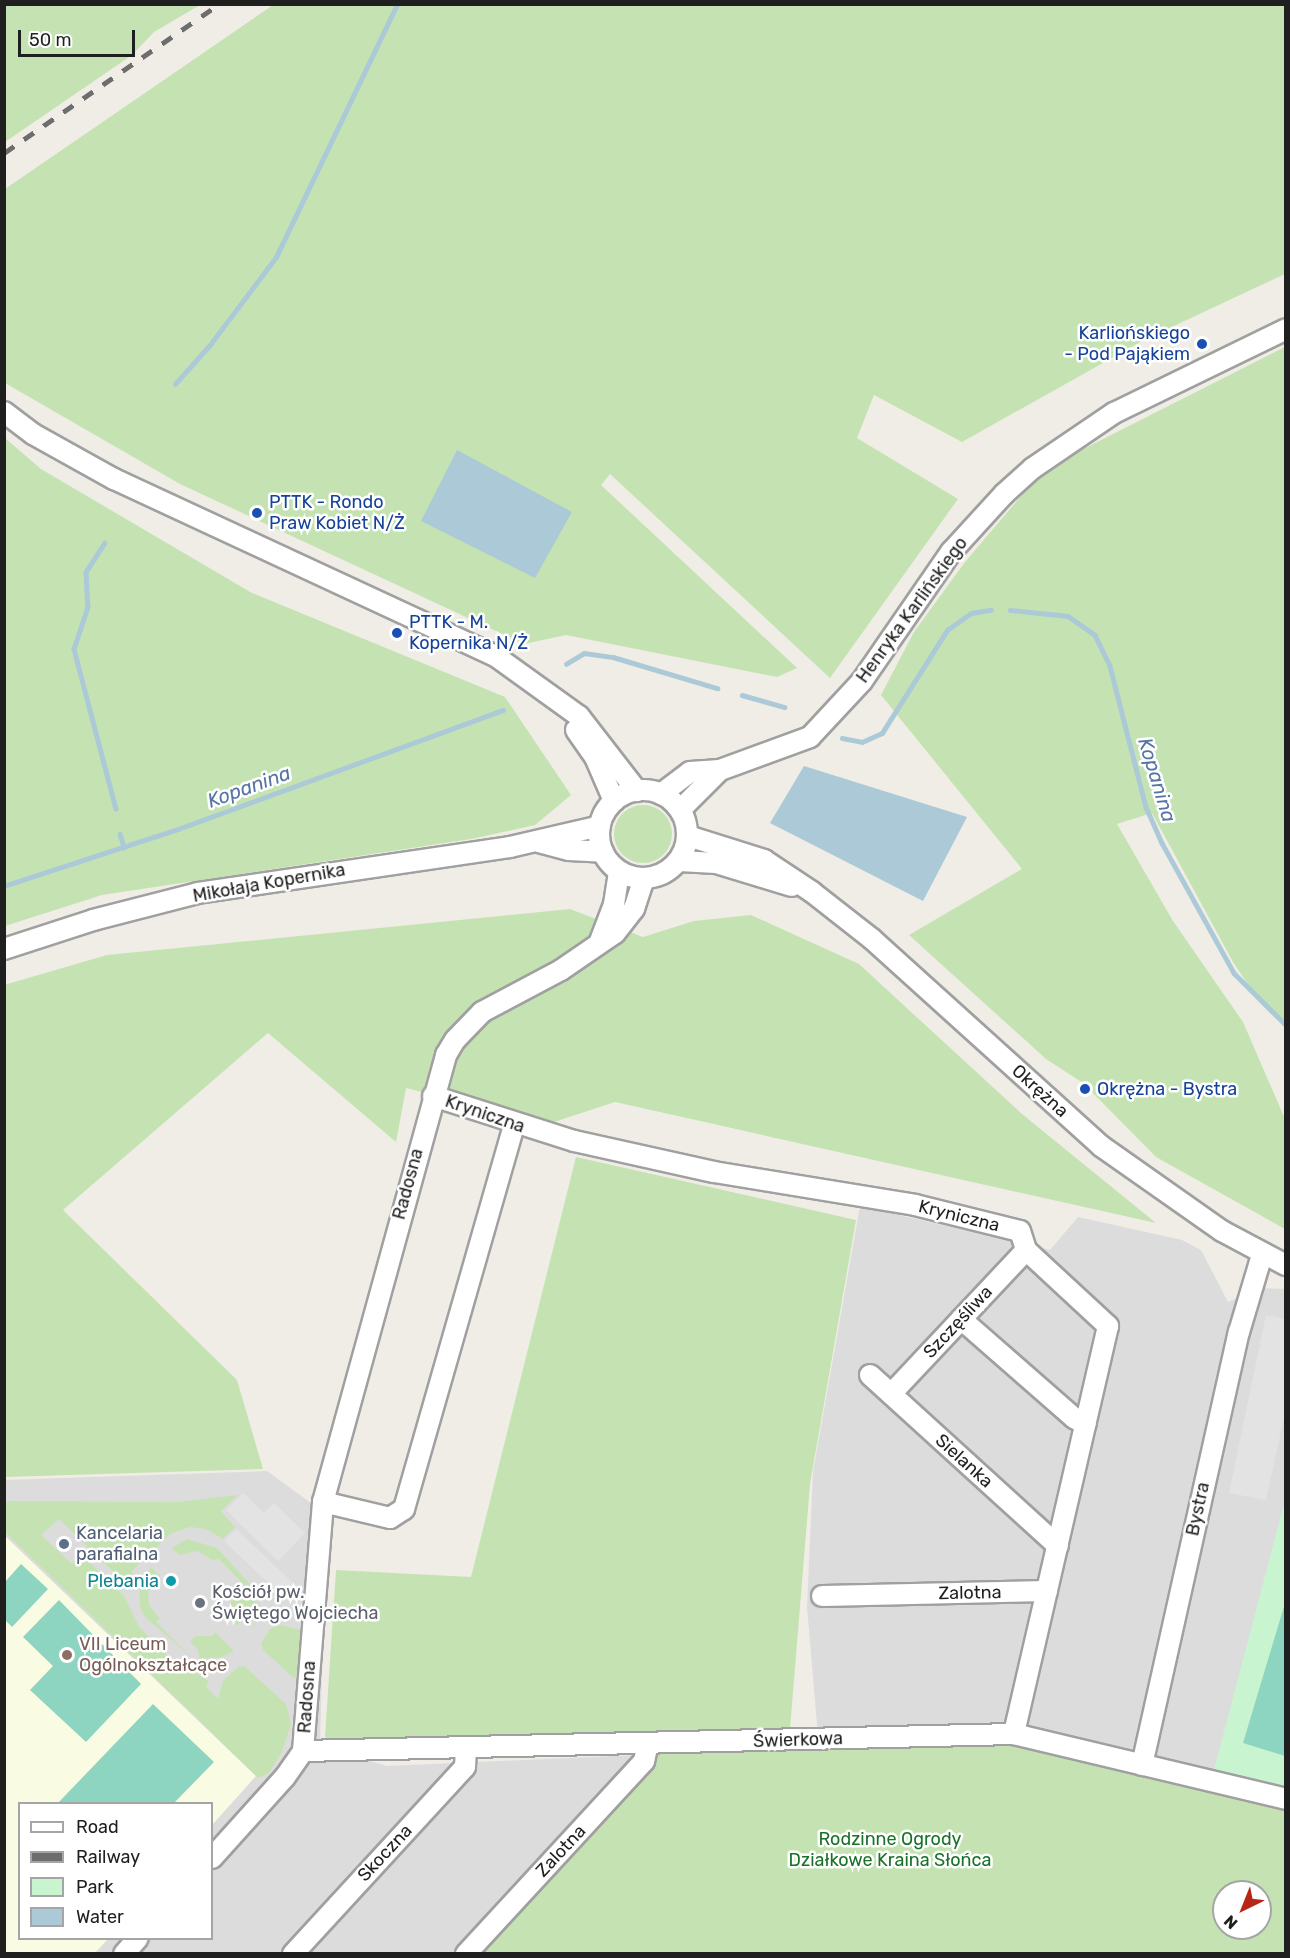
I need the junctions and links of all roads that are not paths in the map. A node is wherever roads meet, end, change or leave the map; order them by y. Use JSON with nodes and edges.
{"nodes":[{"id":1,"x":1286,"y":329,"type":"edge"},
{"id":2,"x":4,"y":412,"type":"edge"},
{"id":3,"x":551,"y":697,"type":"junction"},
{"id":4,"x":720,"y":770,"type":"junction"},
{"id":5,"x":637,"y":791,"type":"junction"},
{"id":6,"x":661,"y":794,"type":"junction"},
{"id":7,"x":614,"y":801,"type":"junction"},
{"id":8,"x":680,"y":810,"type":"junction"},
{"id":9,"x":600,"y":826,"type":"junction"},
{"id":10,"x":688,"y":836,"type":"junction"},
{"id":11,"x":539,"y":842,"type":"junction"},
{"id":12,"x":603,"y":852,"type":"junction"},
{"id":13,"x":679,"y":861,"type":"junction"},
{"id":14,"x":619,"y":872,"type":"junction"},
{"id":15,"x":644,"y":879,"type":"junction"},
{"id":16,"x":812,"y":892,"type":"junction"},
{"id":17,"x":600,"y":942,"type":"junction"},
{"id":18,"x":4,"y":949,"type":"edge"},
{"id":19,"x":433,"y":1096,"type":"junction"},
{"id":20,"x":514,"y":1125,"type":"junction"},
{"id":21,"x":1026,"y":1250,"type":"junction"},
{"id":22,"x":1262,"y":1255,"type":"junction"},
{"id":23,"x":1286,"y":1265,"type":"edge"},
{"id":24,"x":961,"y":1319,"type":"junction"},
{"id":25,"x":870,"y":1375,"type":"dead end"},
{"id":26,"x":891,"y":1394,"type":"junction"},
{"id":27,"x":1086,"y":1424,"type":"junction"},
{"id":28,"x":323,"y":1502,"type":"junction"},
{"id":29,"x":1058,"y":1546,"type":"junction"},
{"id":30,"x":1047,"y":1591,"type":"junction"},
{"id":31,"x":822,"y":1596,"type":"dead end"},
{"id":32,"x":1014,"y":1734,"type":"junction"},
{"id":33,"x":648,"y":1744,"type":"junction"},
{"id":34,"x":466,"y":1748,"type":"junction"},
{"id":35,"x":303,"y":1751,"type":"junction"},
{"id":36,"x":1142,"y":1765,"type":"junction"},
{"id":37,"x":1286,"y":1798,"type":"edge"},
{"id":38,"x":213,"y":1857,"type":"edge"},
{"id":39,"x":136,"y":1940,"type":"edge"},
{"id":40,"x":124,"y":1953,"type":"edge"},
{"id":41,"x":292,"y":1953,"type":"edge"},
{"id":42,"x":466,"y":1953,"type":"edge"}],
"edges":[{"from":1,"to":4,"type":"street","name":"Henryka Karlińskiego"},
{"from":2,"to":3,"type":"street"},
{"from":3,"to":5,"type":"street"},
{"from":3,"to":7,"type":"street"},
{"from":4,"to":6,"type":"street","name":"Henryka Karlińskiego"},
{"from":4,"to":8,"type":"street","name":"Henryka Karlińskiego"},
{"from":5,"to":6,"type":"street"},
{"from":5,"to":7,"type":"street"},
{"from":6,"to":8,"type":"street"},
{"from":7,"to":9,"type":"street"},
{"from":8,"to":10,"type":"street"},
{"from":9,"to":11,"type":"street","name":"Mikołaja Kopernika"},
{"from":9,"to":12,"type":"street"},
{"from":10,"to":13,"type":"street"},
{"from":10,"to":16,"type":"street","name":"Okrężna"},
{"from":11,"to":12,"type":"street","name":"Mikołaja Kopernika"},
{"from":11,"to":18,"type":"street","name":"Mikołaja Kopernika"},
{"from":12,"to":14,"type":"street"},
{"from":13,"to":15,"type":"street"},
{"from":13,"to":16,"type":"street","name":"Okrężna"},
{"from":14,"to":15,"type":"street"},
{"from":14,"to":17,"type":"street"},
{"from":15,"to":17,"type":"street","name":"Radosna"},
{"from":16,"to":22,"type":"street","name":"Okrężna"},
{"from":17,"to":19,"type":"street","name":"Radosna"},
{"from":19,"to":20,"type":"street","name":"Kryniczna"},
{"from":19,"to":28,"type":"street","name":"Radosna"},
{"from":20,"to":21,"type":"street","name":"Kryniczna"},
{"from":20,"to":28,"type":"street"},
{"from":21,"to":24,"type":"street","name":"Szczęśliwa"},
{"from":21,"to":27,"type":"street","name":"Kryniczna"},
{"from":22,"to":23,"type":"street","name":"Okrężna"},
{"from":22,"to":36,"type":"street","name":"Bystra"},
{"from":24,"to":26,"type":"street","name":"Szczęśliwa"},
{"from":24,"to":27,"type":"street"},
{"from":25,"to":26,"type":"street","name":"Sielanka"},
{"from":26,"to":29,"type":"street","name":"Sielanka"},
{"from":27,"to":29,"type":"street","name":"Kryniczna"},
{"from":28,"to":35,"type":"street","name":"Radosna"},
{"from":29,"to":30,"type":"street","name":"Kryniczna"},
{"from":30,"to":31,"type":"street","name":"Zalotna"},
{"from":30,"to":32,"type":"street","name":"Kryniczna"},
{"from":32,"to":33,"type":"street","name":"Świerkowa"},
{"from":32,"to":36,"type":"street","name":"Świerkowa"},
{"from":33,"to":34,"type":"street","name":"Świerkowa"},
{"from":33,"to":42,"type":"street","name":"Zalotna"},
{"from":34,"to":35,"type":"street","name":"Świerkowa"},
{"from":34,"to":41,"type":"street","name":"Skoczna"},
{"from":35,"to":38,"type":"street","name":"Radosna"},
{"from":36,"to":37,"type":"street","name":"Świerkowa"},
{"from":39,"to":40,"type":"street"}]}
